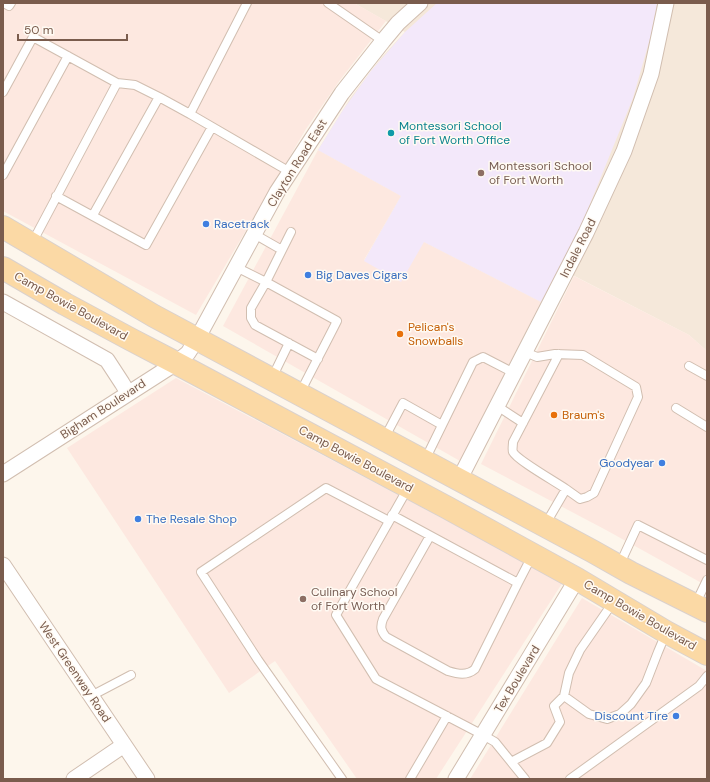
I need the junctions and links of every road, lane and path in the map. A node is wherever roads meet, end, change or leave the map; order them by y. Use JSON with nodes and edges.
{"nodes":[{"id":1,"x":4,"y":3,"type":"edge"},
{"id":2,"x":11,"y":3,"type":"edge"},
{"id":3,"x":247,"y":3,"type":"edge"},
{"id":4,"x":328,"y":3,"type":"edge"},
{"id":5,"x":420,"y":3,"type":"edge"},
{"id":6,"x":666,"y":3,"type":"edge"},
{"id":7,"x":383,"y":41,"type":"junction"},
{"id":8,"x":68,"y":56,"type":"junction"},
{"id":9,"x":117,"y":83,"type":"junction"},
{"id":10,"x":3,"y":92,"type":"edge"},
{"id":11,"x":158,"y":97,"type":"junction"},
{"id":12,"x":190,"y":114,"type":"junction"},
{"id":13,"x":212,"y":127,"type":"junction"},
{"id":14,"x":290,"y":172,"type":"junction"},
{"id":15,"x":3,"y":174,"type":"edge"},
{"id":16,"x":56,"y":196,"type":"junction"},
{"id":17,"x":93,"y":215,"type":"junction"},
{"id":18,"x":3,"y":227,"type":"edge"},
{"id":19,"x":291,"y":232,"type":"dead end"},
{"id":20,"x":254,"y":234,"type":"junction"},
{"id":21,"x":32,"y":244,"type":"junction"},
{"id":22,"x":282,"y":250,"type":"junction"},
{"id":23,"x":236,"y":267,"type":"junction"},
{"id":24,"x":3,"y":268,"type":"edge"},
{"id":25,"x":266,"y":282,"type":"junction"},
{"id":26,"x":3,"y":302,"type":"edge"},
{"id":27,"x":197,"y":339,"type":"junction"},
{"id":28,"x":289,"y":343,"type":"junction"},
{"id":29,"x":525,"y":352,"type":"junction"},
{"id":30,"x":559,"y":354,"type":"junction"},
{"id":31,"x":318,"y":359,"type":"junction"},
{"id":32,"x":176,"y":362,"type":"junction"},
{"id":33,"x":689,"y":366,"type":"dead end"},
{"id":34,"x":514,"y":374,"type":"junction"},
{"id":35,"x":707,"y":376,"type":"edge"},
{"id":36,"x":272,"y":379,"type":"junction"},
{"id":37,"x":128,"y":394,"type":"junction"},
{"id":38,"x":299,"y":394,"type":"junction"},
{"id":39,"x":497,"y":406,"type":"junction"},
{"id":40,"x":676,"y":408,"type":"dead end"},
{"id":41,"x":523,"y":423,"type":"junction"},
{"id":42,"x":442,"y":425,"type":"junction"},
{"id":43,"x":707,"y":427,"type":"edge"},
{"id":44,"x":383,"y":440,"type":"junction"},
{"id":45,"x":424,"y":462,"type":"junction"},
{"id":46,"x":3,"y":474,"type":"edge"},
{"id":47,"x":459,"y":480,"type":"junction"},
{"id":48,"x":408,"y":487,"type":"junction"},
{"id":49,"x":566,"y":489,"type":"junction"},
{"id":50,"x":446,"y":507,"type":"junction"},
{"id":51,"x":391,"y":518,"type":"junction"},
{"id":52,"x":545,"y":526,"type":"junction"},
{"id":53,"x":430,"y":536,"type":"junction"},
{"id":54,"x":592,"y":551,"type":"junction"},
{"id":55,"x":532,"y":554,"type":"junction"},
{"id":56,"x":707,"y":560,"type":"edge"},
{"id":57,"x":3,"y":565,"type":"edge"},
{"id":58,"x":619,"y":566,"type":"junction"},
{"id":59,"x":577,"y":579,"type":"junction"},
{"id":60,"x":707,"y":580,"type":"edge"},
{"id":61,"x":518,"y":583,"type":"junction"},
{"id":62,"x":614,"y":601,"type":"junction"},
{"id":63,"x":701,"y":608,"type":"edge"},
{"id":64,"x":666,"y":632,"type":"junction"},
{"id":65,"x":707,"y":654,"type":"edge"},
{"id":66,"x":131,"y":675,"type":"dead end"},
{"id":67,"x":707,"y":676,"type":"edge"},
{"id":68,"x":91,"y":696,"type":"junction"},
{"id":69,"x":564,"y":696,"type":"junction"},
{"id":70,"x":447,"y":716,"type":"junction"},
{"id":71,"x":483,"y":735,"type":"junction"},
{"id":72,"x":124,"y":745,"type":"junction"},
{"id":73,"x":511,"y":762,"type":"junction"},
{"id":74,"x":74,"y":779,"type":"edge"},
{"id":75,"x":147,"y":779,"type":"edge"},
{"id":76,"x":342,"y":779,"type":"edge"},
{"id":77,"x":410,"y":779,"type":"edge"},
{"id":78,"x":456,"y":779,"type":"edge"},
{"id":79,"x":525,"y":779,"type":"edge"},
{"id":80,"x":570,"y":779,"type":"edge"}],
"edges":[{"from":1,"to":2,"type":"lane"},
{"from":3,"to":12,"type":"lane"},
{"from":4,"to":7,"type":"lane"},
{"from":5,"to":7,"type":"street","name":"Clayton Road East"},
{"from":6,"to":29,"type":"street","name":"Indale Road"},
{"from":7,"to":14,"type":"street","name":"Clayton Road East"},
{"from":8,"to":9,"type":"lane"},
{"from":8,"to":10,"type":"lane"},
{"from":8,"to":15,"type":"lane"},
{"from":9,"to":11,"type":"lane"},
{"from":9,"to":16,"type":"lane"},
{"from":11,"to":12,"type":"lane"},
{"from":11,"to":17,"type":"lane"},
{"from":12,"to":13,"type":"lane"},
{"from":13,"to":14,"type":"lane"},
{"from":13,"to":17,"type":"lane"},
{"from":14,"to":20,"type":"street","name":"Clayton Road East"},
{"from":16,"to":17,"type":"lane"},
{"from":16,"to":21,"type":"lane"},
{"from":18,"to":21,"type":"main road"},
{"from":19,"to":22,"type":"lane"},
{"from":20,"to":22,"type":"lane"},
{"from":20,"to":23,"type":"street","name":"Clayton Road East"},
{"from":21,"to":27,"type":"main road"},
{"from":22,"to":25,"type":"lane"},
{"from":23,"to":25,"type":"lane"},
{"from":23,"to":27,"type":"street","name":"Clayton Road East"},
{"from":24,"to":32,"type":"main road","name":"Camp Bowie Boulevard"},
{"from":25,"to":28,"type":"lane"},
{"from":25,"to":31,"type":"lane"},
{"from":26,"to":37,"type":"street"},
{"from":27,"to":32,"type":"street","name":"Bigham Boulevard"},
{"from":27,"to":36,"type":"main road"},
{"from":28,"to":31,"type":"lane"},
{"from":28,"to":36,"type":"lane"},
{"from":29,"to":30,"type":"lane"},
{"from":29,"to":34,"type":"street","name":"Indale Road"},
{"from":30,"to":41,"type":"lane"},
{"from":30,"to":49,"type":"lane"},
{"from":31,"to":38,"type":"lane"},
{"from":32,"to":37,"type":"street","name":"Bigham Boulevard"},
{"from":32,"to":48,"type":"main road","name":"Camp Bowie Boulevard"},
{"from":33,"to":35,"type":"lane"},
{"from":34,"to":39,"type":"street","name":"Indale Road"},
{"from":34,"to":42,"type":"lane"},
{"from":36,"to":38,"type":"main road"},
{"from":37,"to":46,"type":"street","name":"Bigham Boulevard"},
{"from":38,"to":44,"type":"main road"},
{"from":39,"to":41,"type":"lane"},
{"from":39,"to":47,"type":"street","name":"Indale Road"},
{"from":40,"to":43,"type":"lane"},
{"from":41,"to":49,"type":"lane"},
{"from":42,"to":44,"type":"lane"},
{"from":42,"to":45,"type":"lane"},
{"from":44,"to":45,"type":"main road"},
{"from":45,"to":47,"type":"main road"},
{"from":47,"to":50,"type":"main road"},
{"from":47,"to":52,"type":"main road"},
{"from":48,"to":50,"type":"main road","name":"Camp Bowie Boulevard"},
{"from":48,"to":51,"type":"lane"},
{"from":49,"to":52,"type":"lane"},
{"from":50,"to":55,"type":"main road","name":"Camp Bowie Boulevard"},
{"from":51,"to":53,"type":"lane"},
{"from":51,"to":70,"type":"lane"},
{"from":51,"to":76,"type":"lane"},
{"from":52,"to":54,"type":"main road"},
{"from":53,"to":61,"type":"lane"},
{"from":53,"to":61,"type":"lane"},
{"from":54,"to":58,"type":"main road"},
{"from":54,"to":59,"type":"main road"},
{"from":55,"to":59,"type":"main road","name":"Camp Bowie Boulevard"},
{"from":55,"to":61,"type":"lane"},
{"from":56,"to":58,"type":"lane"},
{"from":57,"to":68,"type":"street","name":"West Greenway Road"},
{"from":58,"to":63,"type":"main road"},
{"from":59,"to":62,"type":"main road","name":"Camp Bowie Boulevard"},
{"from":59,"to":71,"type":"street","name":"Tex Boulevard"},
{"from":60,"to":63,"type":"lane"},
{"from":62,"to":64,"type":"main road","name":"Camp Bowie Boulevard"},
{"from":62,"to":69,"type":"lane"},
{"from":64,"to":65,"type":"main road","name":"Camp Bowie Boulevard"},
{"from":64,"to":69,"type":"lane"},
{"from":66,"to":68,"type":"lane"},
{"from":67,"to":80,"type":"lane"},
{"from":68,"to":72,"type":"street","name":"West Greenway Road"},
{"from":69,"to":73,"type":"lane"},
{"from":70,"to":71,"type":"lane"},
{"from":70,"to":77,"type":"lane"},
{"from":71,"to":73,"type":"lane"},
{"from":71,"to":78,"type":"street","name":"Tex Boulevard"},
{"from":72,"to":74,"type":"street"},
{"from":72,"to":75,"type":"street","name":"West Greenway Road"},
{"from":73,"to":79,"type":"lane"}]}
